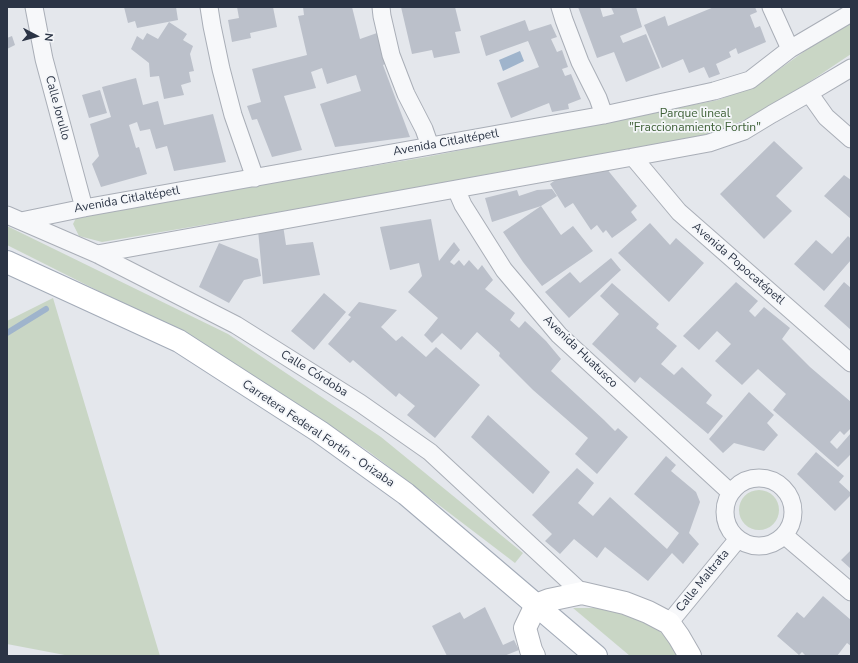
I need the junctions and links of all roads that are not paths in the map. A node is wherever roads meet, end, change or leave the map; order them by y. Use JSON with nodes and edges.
{"nodes":[{"id":1,"x":34,"y":7,"type":"edge"},
{"id":2,"x":210,"y":7,"type":"edge"},
{"id":3,"x":381,"y":7,"type":"edge"},
{"id":4,"x":560,"y":7,"type":"edge"},
{"id":5,"x":771,"y":7,"type":"edge"},
{"id":6,"x":851,"y":13,"type":"edge"},
{"id":7,"x":790,"y":49,"type":"junction"},
{"id":8,"x":851,"y":68,"type":"edge"},
{"id":9,"x":809,"y":93,"type":"junction"},
{"id":10,"x":604,"y":115,"type":"junction"},
{"id":11,"x":851,"y":139,"type":"edge"},
{"id":12,"x":430,"y":146,"type":"junction"},
{"id":13,"x":633,"y":157,"type":"junction"},
{"id":14,"x":255,"y":178,"type":"junction"},
{"id":15,"x":456,"y":189,"type":"junction"},
{"id":16,"x":84,"y":208,"type":"junction"},
{"id":17,"x":14,"y":218,"type":"edge"},
{"id":18,"x":97,"y":254,"type":"junction"},
{"id":19,"x":7,"y":262,"type":"edge"},
{"id":20,"x":851,"y":363,"type":"edge"},
{"id":21,"x":731,"y":493,"type":"junction"},
{"id":22,"x":784,"y":535,"type":"junction"},
{"id":23,"x":738,"y":539,"type":"junction"},
{"id":24,"x":851,"y":592,"type":"edge"},
{"id":25,"x":582,"y":593,"type":"junction"},
{"id":26,"x":536,"y":605,"type":"junction"},
{"id":27,"x":669,"y":623,"type":"junction"},
{"id":28,"x":534,"y":656,"type":"edge"},
{"id":29,"x":596,"y":656,"type":"edge"},
{"id":30,"x":690,"y":656,"type":"edge"}],
"edges":[{"from":1,"to":16,"type":"street","name":"Calle Jorullo"},
{"from":2,"to":14,"type":"street"},
{"from":3,"to":12,"type":"street"},
{"from":4,"to":10,"type":"street"},
{"from":5,"to":7,"type":"street"},
{"from":6,"to":7,"type":"street","name":"Avenida Citlaltépetl"},
{"from":7,"to":10,"type":"street","name":"Avenida Citlaltépetl"},
{"from":8,"to":9,"type":"street"},
{"from":9,"to":11,"type":"street"},
{"from":9,"to":13,"type":"street"},
{"from":10,"to":12,"type":"street","name":"Avenida Citlaltépetl"},
{"from":12,"to":14,"type":"street","name":"Avenida Citlaltépetl"},
{"from":13,"to":15,"type":"street"},
{"from":13,"to":20,"type":"street","name":"Avenida Popocatépetl"},
{"from":14,"to":16,"type":"street","name":"Avenida Citlaltépetl"},
{"from":15,"to":18,"type":"street"},
{"from":15,"to":21,"type":"street","name":"Avenida Huatusco"},
{"from":16,"to":17,"type":"street","name":"Avenida Citlaltépetl"},
{"from":17,"to":18,"type":"street","name":"Calle Córdoba"},
{"from":18,"to":25,"type":"street","name":"Calle Córdoba"},
{"from":19,"to":26,"type":"main road","name":"Carretera Federal Fortín - Orizaba"},
{"from":21,"to":22,"type":"street"},
{"from":21,"to":23,"type":"street"},
{"from":22,"to":23,"type":"street"},
{"from":22,"to":24,"type":"street"},
{"from":23,"to":27,"type":"street","name":"Calle Maltrata"},
{"from":25,"to":26,"type":"main road"},
{"from":25,"to":27,"type":"main road"},
{"from":26,"to":28,"type":"main road"},
{"from":26,"to":29,"type":"main road","name":"Carretera Federal Fortín - Orizaba"},
{"from":27,"to":30,"type":"main road"}]}
